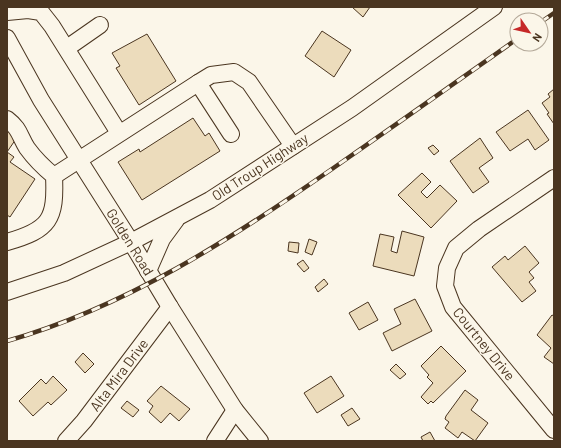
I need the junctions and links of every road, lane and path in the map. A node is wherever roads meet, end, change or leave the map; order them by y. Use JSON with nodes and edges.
{"nodes":[{"id":1,"x":494,"y":7,"type":"edge"},
{"id":2,"x":7,"y":12,"type":"edge"},
{"id":3,"x":100,"y":25,"type":"dead end"},
{"id":4,"x":7,"y":38,"type":"edge"},
{"id":5,"x":67,"y":48,"type":"junction"},
{"id":6,"x":198,"y":83,"type":"junction"},
{"id":7,"x":7,"y":119,"type":"edge"},
{"id":8,"x":120,"y":133,"type":"junction"},
{"id":9,"x":231,"y":134,"type":"dead end"},
{"id":10,"x":293,"y":146,"type":"junction"},
{"id":11,"x":78,"y":159,"type":"junction"},
{"id":12,"x":54,"y":176,"type":"junction"},
{"id":13,"x":554,"y":178,"type":"edge"},
{"id":14,"x":180,"y":216,"type":"junction"},
{"id":15,"x":7,"y":242,"type":"edge"},
{"id":16,"x":131,"y":242,"type":"junction"},
{"id":17,"x":148,"y":271,"type":"junction"},
{"id":18,"x":7,"y":292,"type":"edge"},
{"id":19,"x":170,"y":307,"type":"junction"},
{"id":20,"x":235,"y":410,"type":"junction"},
{"id":21,"x":554,"y":430,"type":"edge"},
{"id":22,"x":66,"y":441,"type":"edge"},
{"id":23,"x":215,"y":441,"type":"edge"},
{"id":24,"x":260,"y":441,"type":"edge"}],
"edges":[{"from":1,"to":10,"type":"street","name":"Old Troup Highway"},
{"from":2,"to":5,"type":"street"},
{"from":3,"to":5,"type":"street"},
{"from":4,"to":11,"type":"street","name":"Golden Road"},
{"from":5,"to":8,"type":"street"},
{"from":6,"to":8,"type":"street"},
{"from":6,"to":9,"type":"street"},
{"from":6,"to":10,"type":"street"},
{"from":7,"to":12,"type":"street"},
{"from":8,"to":11,"type":"street"},
{"from":10,"to":14,"type":"street","name":"Old Troup Highway"},
{"from":11,"to":12,"type":"street"},
{"from":11,"to":16,"type":"street","name":"Golden Road"},
{"from":12,"to":15,"type":"street"},
{"from":13,"to":21,"type":"street","name":"Courtney Drive"},
{"from":14,"to":16,"type":"street","name":"Old Troup Highway"},
{"from":14,"to":17,"type":"street"},
{"from":16,"to":17,"type":"street","name":"Golden Road"},
{"from":16,"to":18,"type":"street","name":"Old Troup Highway"},
{"from":17,"to":19,"type":"street","name":"Golden Road"},
{"from":19,"to":20,"type":"street","name":"Golden Road"},
{"from":19,"to":22,"type":"street","name":"Alta Mira Drive"},
{"from":20,"to":23,"type":"street"},
{"from":20,"to":24,"type":"street","name":"Golden Road"}]}
